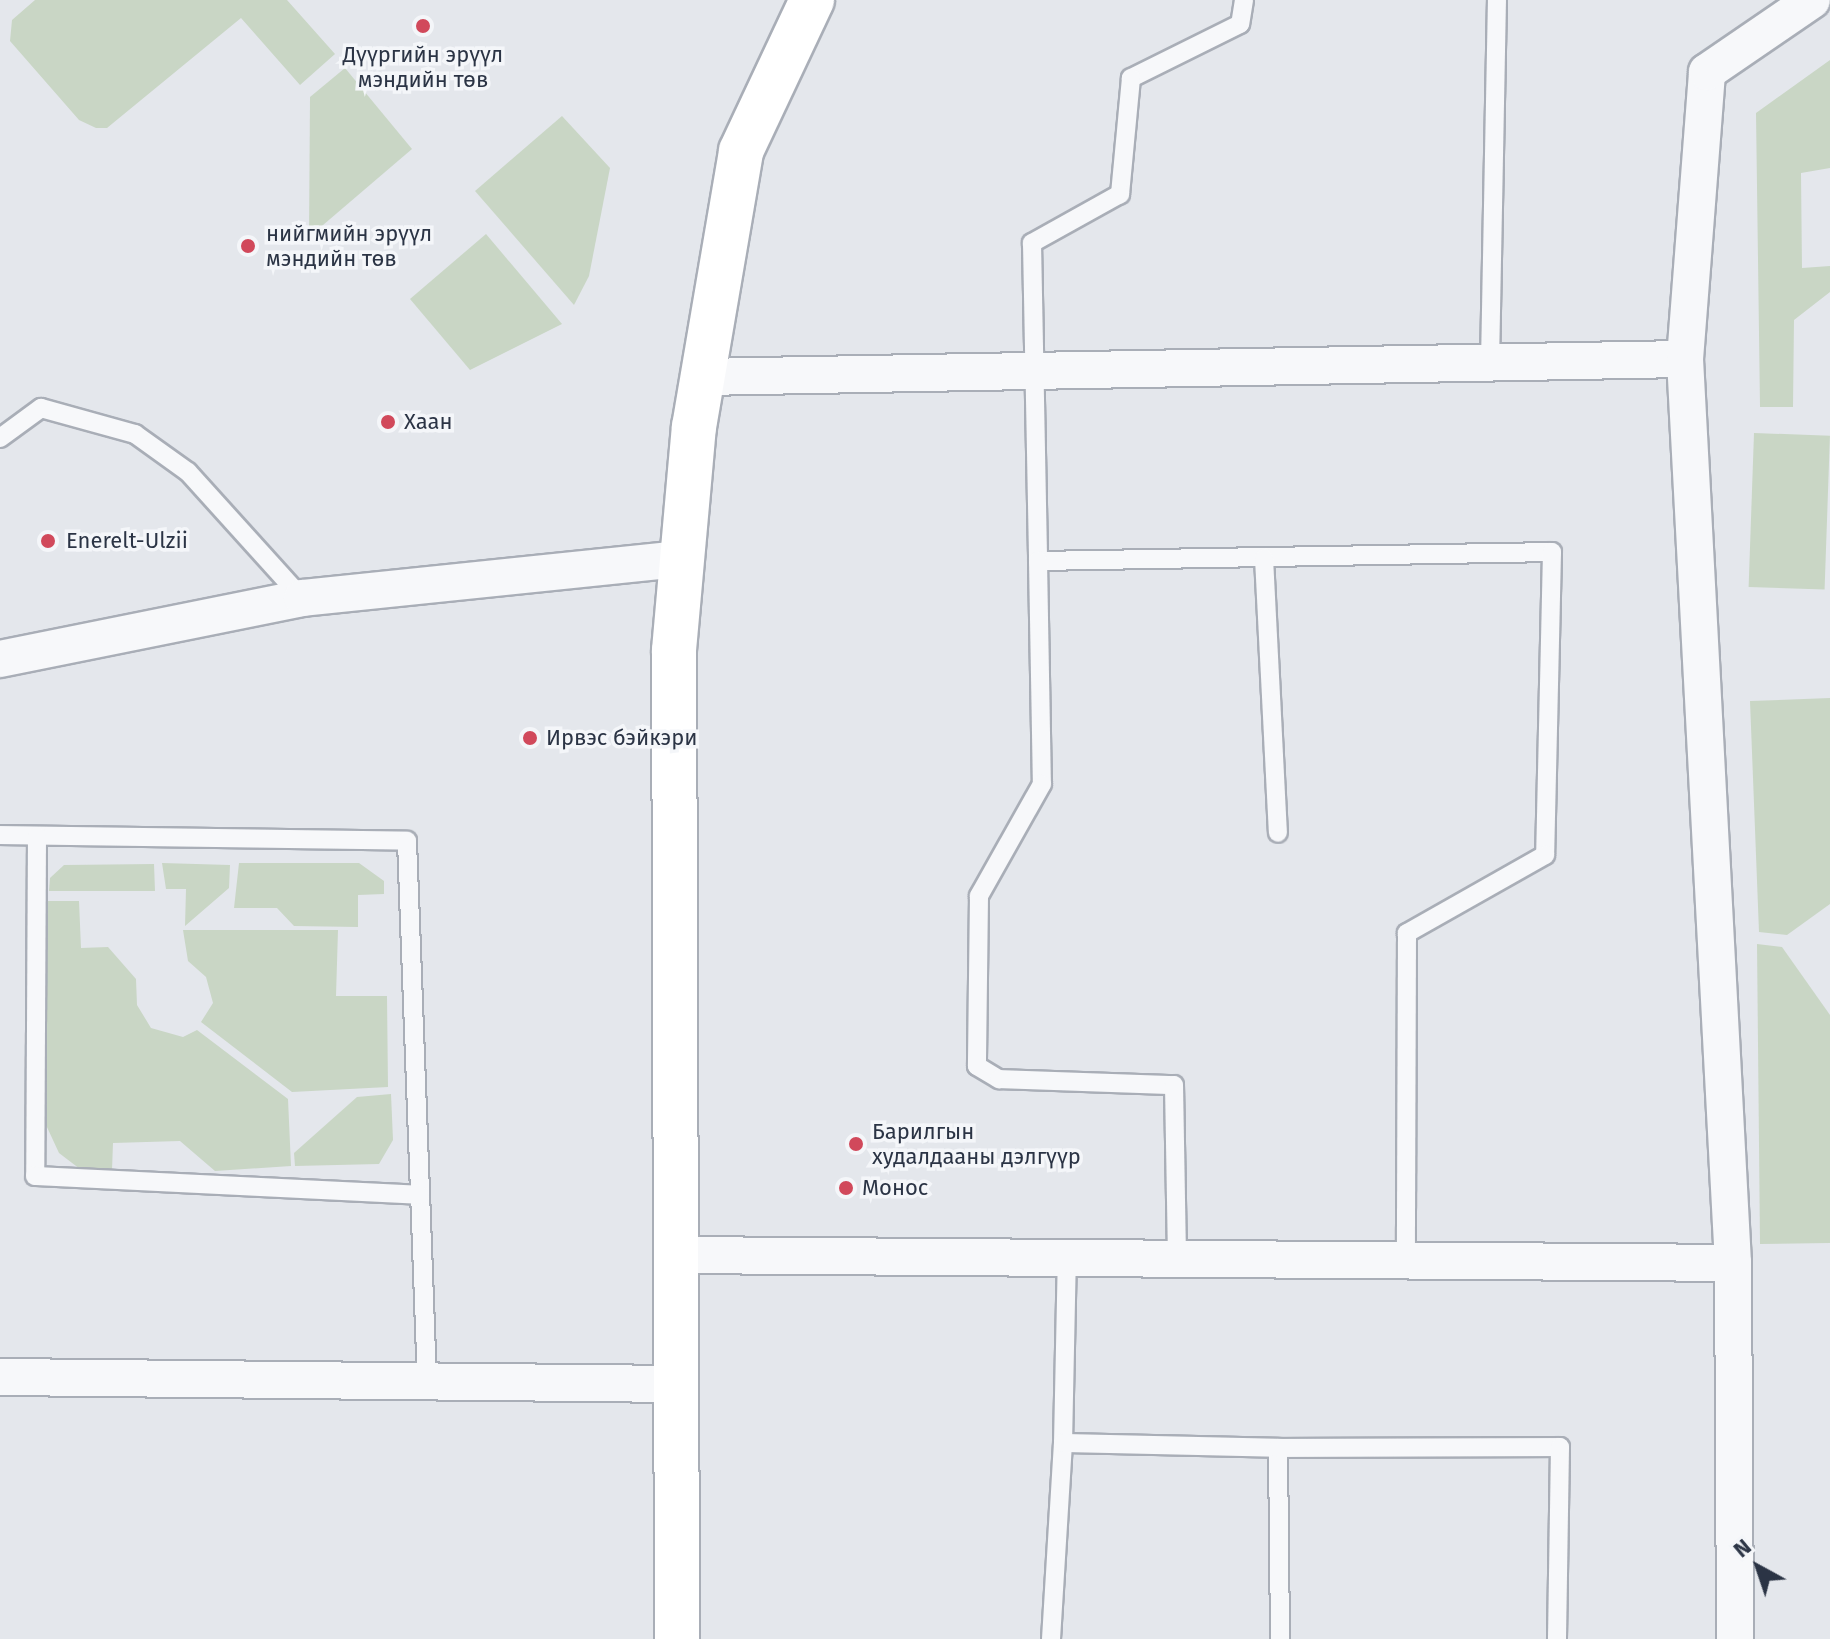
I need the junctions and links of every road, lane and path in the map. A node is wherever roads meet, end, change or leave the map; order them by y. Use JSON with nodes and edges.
{"nodes":[{"id":1,"x":812,"y":0,"type":"edge"},
{"id":2,"x":1244,"y":0,"type":"edge"},
{"id":3,"x":1497,"y":0,"type":"edge"},
{"id":4,"x":1812,"y":0,"type":"edge"},
{"id":5,"x":1685,"y":359,"type":"junction"},
{"id":6,"x":1490,"y":363,"type":"junction"},
{"id":7,"x":1036,"y":370,"type":"junction"},
{"id":8,"x":702,"y":377,"type":"junction"},
{"id":9,"x":0,"y":438,"type":"edge"},
{"id":10,"x":1264,"y":558,"type":"junction"},
{"id":11,"x":682,"y":559,"type":"junction"},
{"id":12,"x":1038,"y":561,"type":"junction"},
{"id":13,"x":302,"y":598,"type":"junction"},
{"id":14,"x":0,"y":659,"type":"edge"},
{"id":15,"x":1278,"y":833,"type":"dead end"},
{"id":16,"x":0,"y":835,"type":"edge"},
{"id":17,"x":37,"y":836,"type":"junction"},
{"id":18,"x":420,"y":1195,"type":"junction"},
{"id":19,"x":675,"y":1255,"type":"junction"},
{"id":20,"x":1067,"y":1258,"type":"junction"},
{"id":21,"x":1177,"y":1259,"type":"junction"},
{"id":22,"x":1406,"y":1261,"type":"junction"},
{"id":23,"x":1733,"y":1263,"type":"junction"},
{"id":24,"x":0,"y":1377,"type":"edge"},
{"id":25,"x":427,"y":1381,"type":"junction"},
{"id":26,"x":676,"y":1384,"type":"junction"},
{"id":27,"x":1063,"y":1443,"type":"junction"},
{"id":28,"x":1278,"y":1448,"type":"junction"},
{"id":29,"x":677,"y":1639,"type":"edge"},
{"id":30,"x":1051,"y":1639,"type":"edge"},
{"id":31,"x":1280,"y":1639,"type":"edge"},
{"id":32,"x":1557,"y":1639,"type":"edge"},
{"id":33,"x":1735,"y":1639,"type":"edge"}],
"edges":[{"from":1,"to":8,"type":"main road"},
{"from":2,"to":7,"type":"lane"},
{"from":3,"to":6,"type":"lane"},
{"from":4,"to":5,"type":"street"},
{"from":5,"to":6,"type":"street"},
{"from":5,"to":23,"type":"street"},
{"from":6,"to":7,"type":"street"},
{"from":7,"to":8,"type":"street"},
{"from":7,"to":12,"type":"lane"},
{"from":8,"to":11,"type":"main road"},
{"from":9,"to":13,"type":"lane"},
{"from":10,"to":12,"type":"lane"},
{"from":10,"to":15,"type":"lane"},
{"from":10,"to":22,"type":"lane"},
{"from":11,"to":13,"type":"street"},
{"from":11,"to":19,"type":"main road"},
{"from":12,"to":21,"type":"lane"},
{"from":13,"to":14,"type":"street"},
{"from":16,"to":17,"type":"lane"},
{"from":17,"to":18,"type":"lane"},
{"from":17,"to":18,"type":"lane"},
{"from":18,"to":25,"type":"lane"},
{"from":19,"to":20,"type":"street"},
{"from":19,"to":26,"type":"main road"},
{"from":20,"to":21,"type":"street"},
{"from":20,"to":27,"type":"lane"},
{"from":21,"to":22,"type":"street"},
{"from":22,"to":23,"type":"street"},
{"from":23,"to":33,"type":"street"},
{"from":24,"to":25,"type":"street"},
{"from":25,"to":26,"type":"street"},
{"from":26,"to":29,"type":"main road"},
{"from":27,"to":28,"type":"lane"},
{"from":27,"to":30,"type":"lane"},
{"from":28,"to":31,"type":"lane"},
{"from":28,"to":32,"type":"lane"}]}
